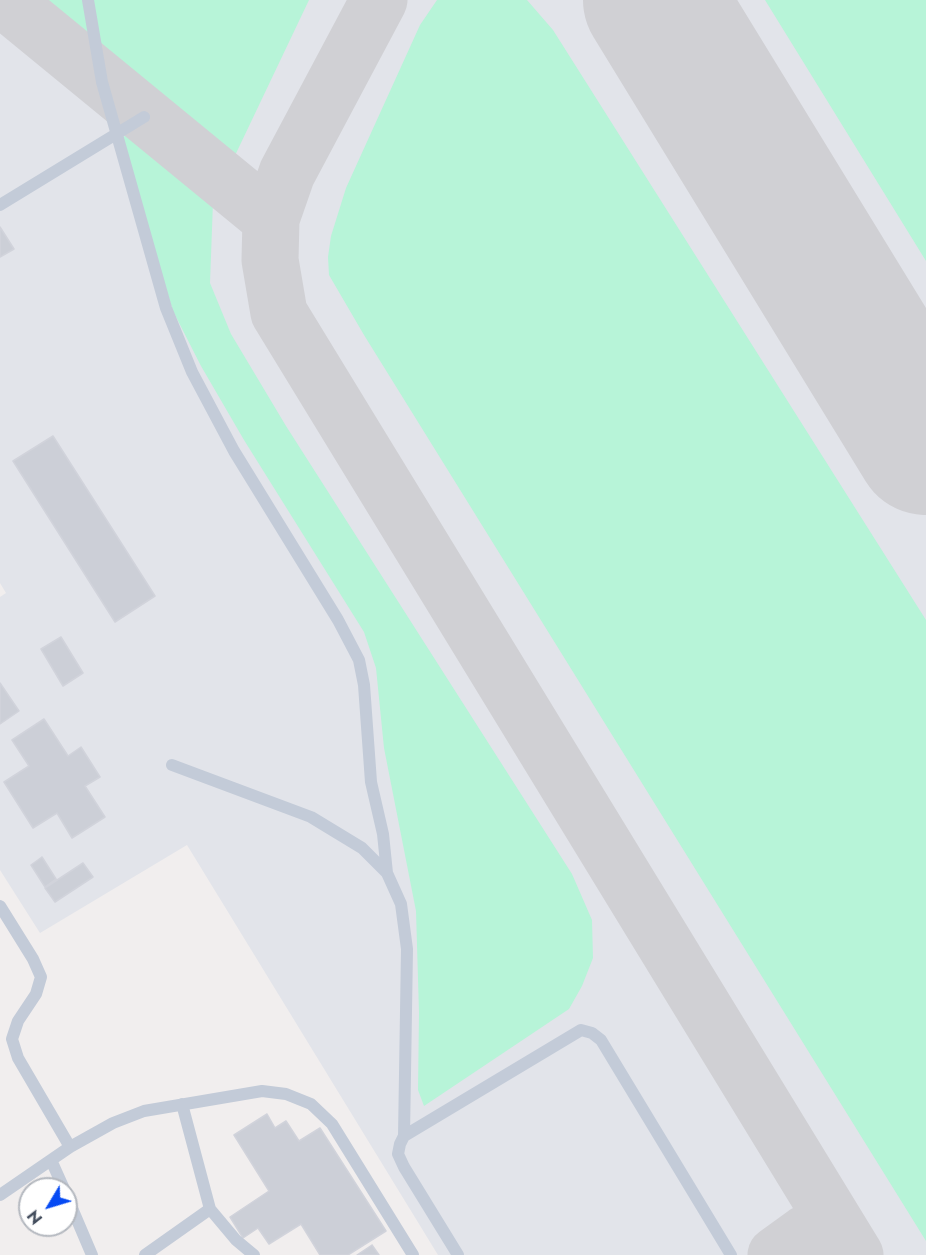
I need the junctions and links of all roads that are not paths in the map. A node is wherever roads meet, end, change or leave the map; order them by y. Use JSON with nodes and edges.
{"nodes":[{"id":1,"x":88,"y":0,"type":"edge"},
{"id":2,"x":144,"y":117,"type":"dead end"},
{"id":3,"x":117,"y":134,"type":"junction"},
{"id":4,"x":0,"y":205,"type":"edge"},
{"id":5,"x":172,"y":765,"type":"dead end"},
{"id":6,"x":387,"y":873,"type":"junction"},
{"id":7,"x":0,"y":906,"type":"edge"},
{"id":8,"x":182,"y":1104,"type":"junction"},
{"id":9,"x":404,"y":1136,"type":"junction"},
{"id":10,"x":70,"y":1147,"type":"junction"},
{"id":11,"x":51,"y":1160,"type":"junction"},
{"id":12,"x":59,"y":1177,"type":"edge"},
{"id":13,"x":0,"y":1195,"type":"edge"},
{"id":14,"x":210,"y":1209,"type":"junction"},
{"id":15,"x":78,"y":1222,"type":"edge"},
{"id":16,"x":92,"y":1255,"type":"edge"},
{"id":17,"x":145,"y":1255,"type":"edge"},
{"id":18,"x":254,"y":1255,"type":"edge"},
{"id":19,"x":413,"y":1255,"type":"edge"},
{"id":20,"x":458,"y":1255,"type":"edge"},
{"id":21,"x":731,"y":1255,"type":"edge"}],
"edges":[{"from":1,"to":3,"type":"lane"},
{"from":2,"to":3,"type":"lane"},
{"from":3,"to":4,"type":"lane"},
{"from":3,"to":6,"type":"lane"},
{"from":5,"to":6,"type":"lane"},
{"from":6,"to":9,"type":"lane"},
{"from":7,"to":10,"type":"lane"},
{"from":8,"to":10,"type":"lane"},
{"from":8,"to":14,"type":"lane"},
{"from":8,"to":19,"type":"lane"},
{"from":9,"to":20,"type":"lane"},
{"from":9,"to":21,"type":"lane"},
{"from":10,"to":11,"type":"lane"},
{"from":11,"to":12,"type":"lane"},
{"from":11,"to":13,"type":"lane"},
{"from":14,"to":17,"type":"lane"},
{"from":14,"to":18,"type":"lane"},
{"from":15,"to":16,"type":"lane"}]}
